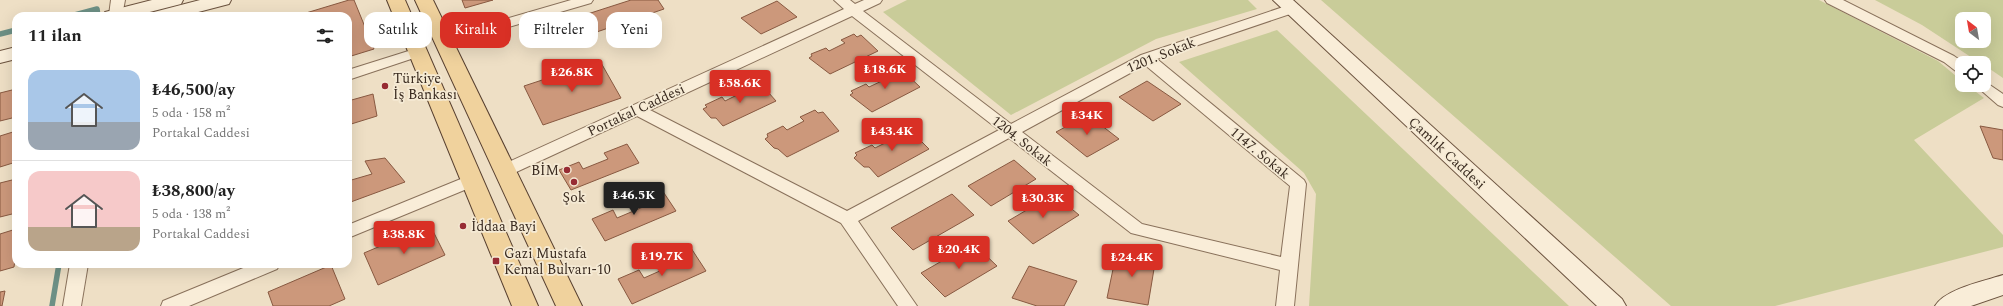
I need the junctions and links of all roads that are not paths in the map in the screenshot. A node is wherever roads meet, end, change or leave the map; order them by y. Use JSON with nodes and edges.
{"nodes":[{"id":1,"x":174,"y":0,"type":"edge"},
{"id":2,"x":222,"y":0,"type":"edge"},
{"id":3,"x":396,"y":0,"type":"edge"},
{"id":4,"x":424,"y":0,"type":"edge"},
{"id":5,"x":586,"y":0,"type":"edge"},
{"id":6,"x":841,"y":0,"type":"edge"},
{"id":7,"x":875,"y":0,"type":"edge"},
{"id":8,"x":1832,"y":0,"type":"edge"},
{"id":9,"x":1286,"y":4,"type":"edge"},
{"id":10,"x":854,"y":10,"type":"junction"},
{"id":11,"x":116,"y":12,"type":"edge"},
{"id":12,"x":176,"y":12,"type":"edge"},
{"id":13,"x":511,"y":22,"type":"edge"},
{"id":14,"x":440,"y":31,"type":"edge"},
{"id":15,"x":12,"y":41,"type":"edge"},
{"id":16,"x":0,"y":44,"type":"edge"},
{"id":17,"x":448,"y":48,"type":"edge"},
{"id":18,"x":418,"y":52,"type":"junction"},
{"id":19,"x":12,"y":54,"type":"edge"},
{"id":20,"x":0,"y":57,"type":"edge"},
{"id":21,"x":1146,"y":58,"type":"junction"},
{"id":22,"x":1955,"y":64,"type":"edge"},
{"id":23,"x":352,"y":73,"type":"edge"},
{"id":24,"x":1991,"y":92,"type":"edge"},
{"id":25,"x":2003,"y":102,"type":"edge"},
{"id":26,"x":638,"y":109,"type":"junction"},
{"id":27,"x":1009,"y":131,"type":"junction"},
{"id":28,"x":506,"y":170,"type":"junction"},
{"id":29,"x":473,"y":180,"type":"junction"},
{"id":30,"x":846,"y":219,"type":"junction"},
{"id":31,"x":352,"y":230,"type":"edge"},
{"id":32,"x":1289,"y":266,"type":"junction"},
{"id":33,"x":77,"y":268,"type":"edge"},
{"id":34,"x":261,"y":268,"type":"edge"},
{"id":35,"x":2003,"y":286,"type":"edge"},
{"id":36,"x":72,"y":306,"type":"edge"},
{"id":37,"x":170,"y":306,"type":"edge"},
{"id":38,"x":525,"y":306,"type":"edge"},
{"id":39,"x":569,"y":306,"type":"edge"},
{"id":40,"x":908,"y":306,"type":"edge"},
{"id":41,"x":1285,"y":306,"type":"edge"},
{"id":42,"x":1613,"y":306,"type":"edge"},
{"id":43,"x":1948,"y":306,"type":"edge"}],
"edges":[{"from":1,"to":11,"type":"street"},
{"from":2,"to":12,"type":"street"},
{"from":3,"to":18,"type":"main road"},
{"from":4,"to":14,"type":"main road"},
{"from":5,"to":13,"type":"street"},
{"from":6,"to":10,"type":"street","name":"1204. Sokak"},
{"from":7,"to":10,"type":"street","name":"Portakal Caddesi"},
{"from":8,"to":22,"type":"street"},
{"from":9,"to":21,"type":"street","name":"1201. Sokak"},
{"from":9,"to":42,"type":"street","name":"Çamlık Caddesi"},
{"from":10,"to":26,"type":"street","name":"Portakal Caddesi"},
{"from":10,"to":27,"type":"street","name":"1204. Sokak"},
{"from":15,"to":16,"type":"street"},
{"from":17,"to":28,"type":"main road"},
{"from":18,"to":23,"type":"street"},
{"from":18,"to":29,"type":"main road"},
{"from":19,"to":20,"type":"street"},
{"from":21,"to":27,"type":"street","name":"1201. Sokak"},
{"from":21,"to":32,"type":"street","name":"1147. Sokak"},
{"from":24,"to":25,"type":"street"},
{"from":26,"to":28,"type":"street","name":"Portakal Caddesi"},
{"from":26,"to":30,"type":"street"},
{"from":27,"to":30,"type":"street","name":"1201. Sokak"},
{"from":27,"to":32,"type":"street","name":"1204. Sokak"},
{"from":28,"to":39,"type":"main road"},
{"from":29,"to":31,"type":"street"},
{"from":29,"to":38,"type":"main road"},
{"from":30,"to":40,"type":"street"},
{"from":32,"to":41,"type":"street","name":"1147. Sokak"},
{"from":33,"to":36,"type":"street"},
{"from":34,"to":37,"type":"street"},
{"from":35,"to":43,"type":"street"}]}
